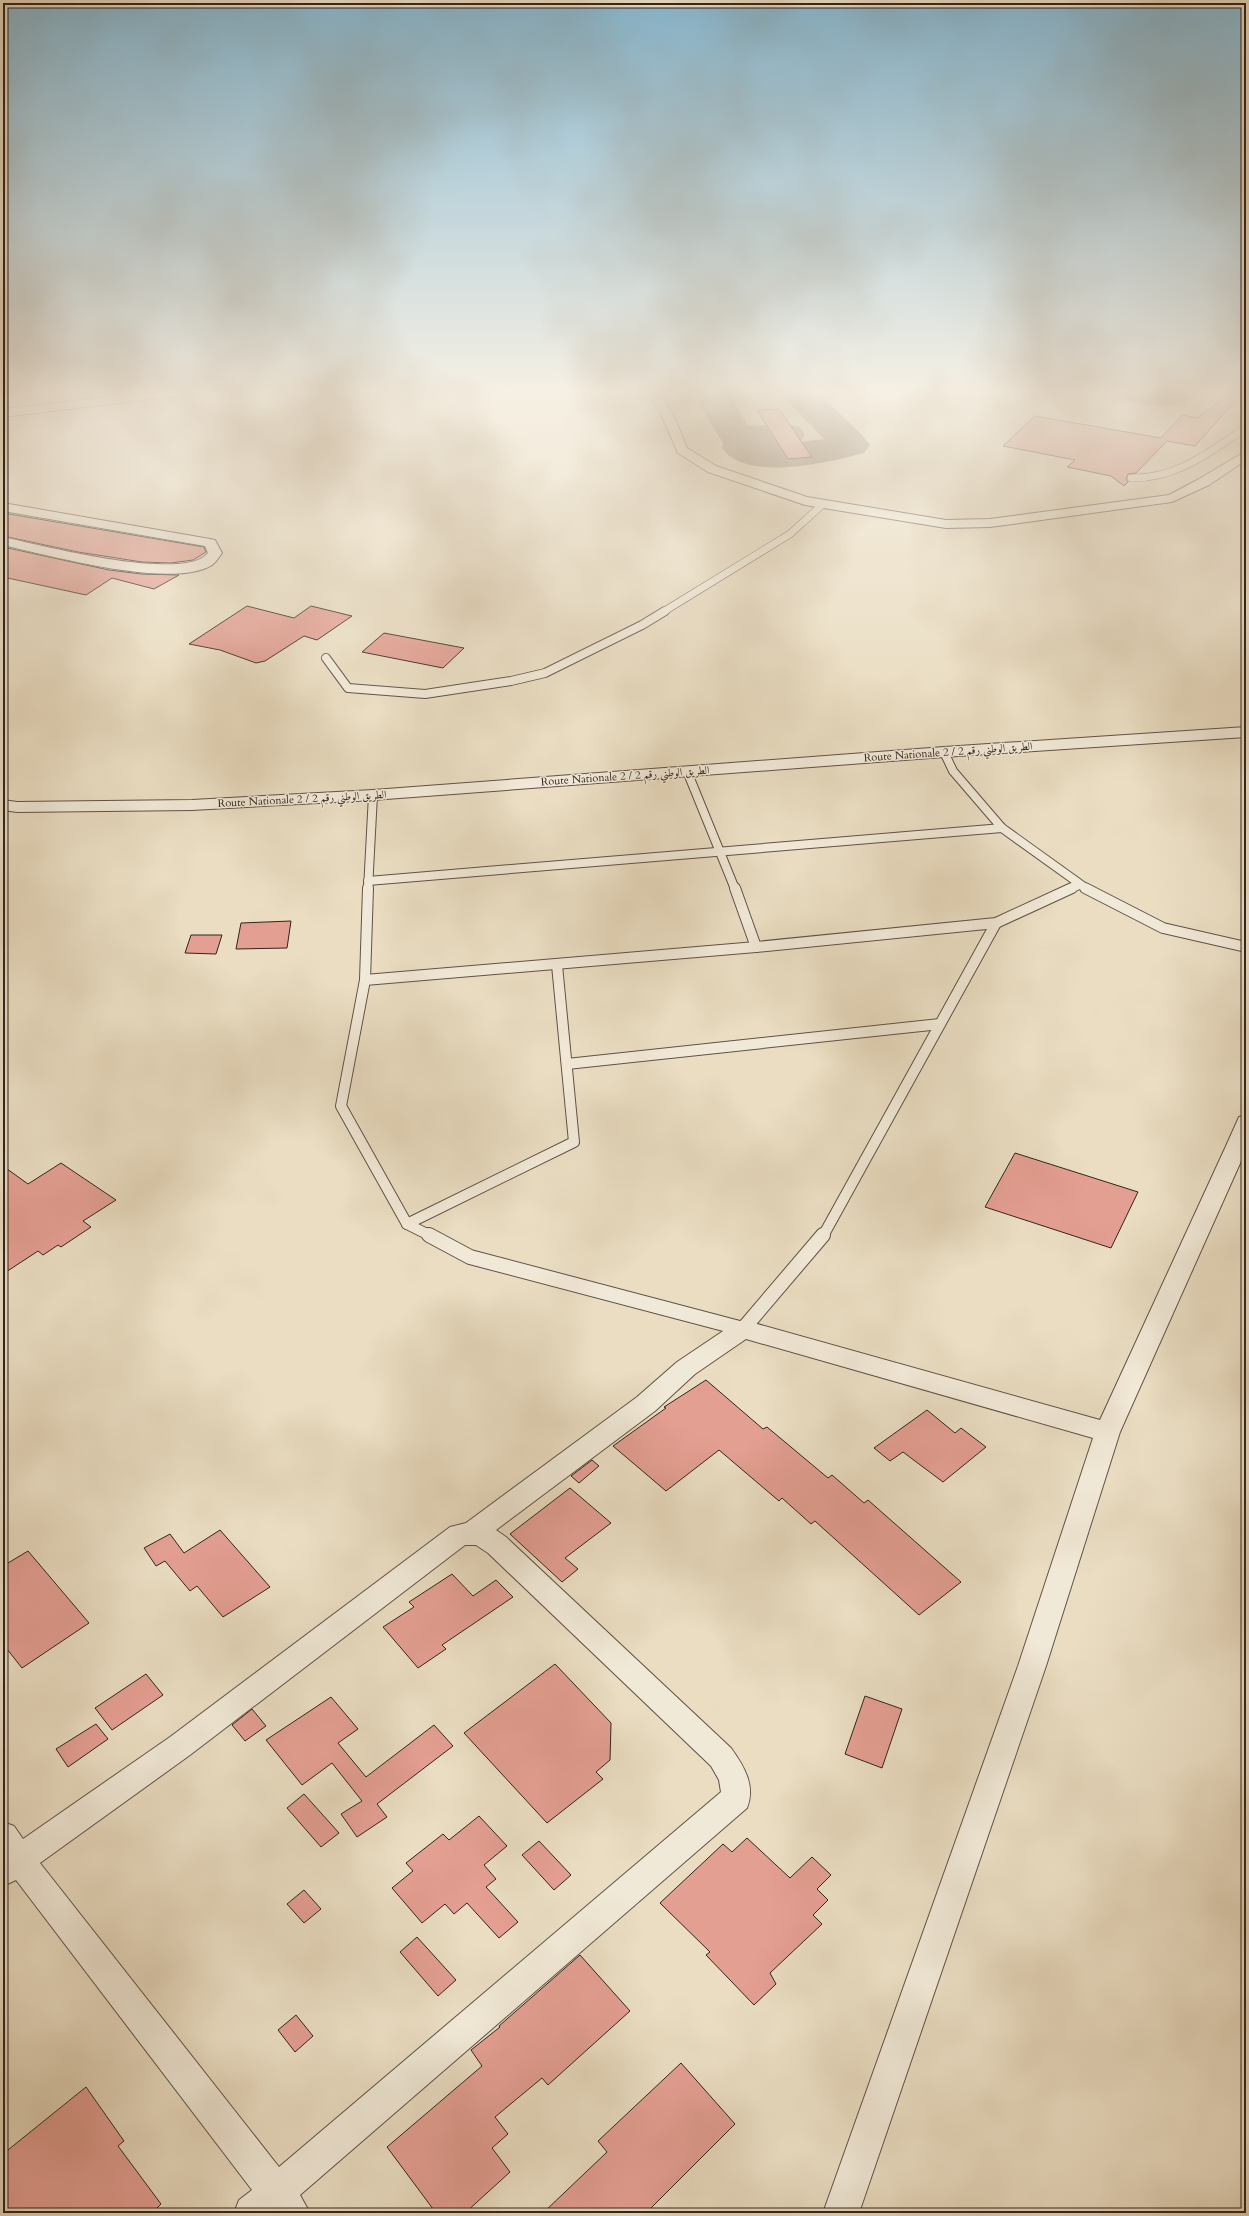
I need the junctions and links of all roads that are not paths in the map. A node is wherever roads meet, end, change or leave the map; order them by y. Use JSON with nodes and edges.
{"nodes":[{"id":1,"x":784,"y":493,"type":"edge"},
{"id":2,"x":1181,"y":493,"type":"edge"},
{"id":3,"x":822,"y":504,"type":"junction"},
{"id":4,"x":3,"y":507,"type":"edge"},
{"id":5,"x":3,"y":541,"type":"edge"},
{"id":6,"x":326,"y":658,"type":"dead end"},
{"id":7,"x":1246,"y":732,"type":"edge"},
{"id":8,"x":944,"y":752,"type":"junction"},
{"id":9,"x":687,"y":771,"type":"junction"},
{"id":10,"x":373,"y":795,"type":"junction"},
{"id":11,"x":8,"y":808,"type":"edge"},
{"id":12,"x":1002,"y":828,"type":"junction"},
{"id":13,"x":722,"y":852,"type":"junction"},
{"id":14,"x":368,"y":881,"type":"junction"},
{"id":15,"x":1079,"y":884,"type":"junction"},
{"id":16,"x":996,"y":923,"type":"junction"},
{"id":17,"x":1246,"y":947,"type":"edge"},
{"id":18,"x":756,"y":948,"type":"junction"},
{"id":19,"x":557,"y":965,"type":"junction"},
{"id":20,"x":365,"y":980,"type":"junction"},
{"id":21,"x":940,"y":1024,"type":"junction"},
{"id":22,"x":567,"y":1064,"type":"junction"},
{"id":23,"x":1246,"y":1122,"type":"edge"},
{"id":24,"x":407,"y":1224,"type":"junction"},
{"id":25,"x":743,"y":1329,"type":"junction"},
{"id":26,"x":1107,"y":1432,"type":"junction"},
{"id":27,"x":473,"y":1533,"type":"junction"},
{"id":28,"x":8,"y":1856,"type":"edge"},
{"id":29,"x":284,"y":2202,"type":"edge"},
{"id":30,"x":252,"y":2213,"type":"edge"},
{"id":31,"x":841,"y":2213,"type":"edge"}],
"edges":[{"from":1,"to":3,"type":"street"},
{"from":2,"to":3,"type":"street"},
{"from":3,"to":6,"type":"lane"},
{"from":4,"to":5,"type":"street"},
{"from":7,"to":8,"type":"street","name":"Route Nationale 2 / الطريق الوطني رقم 2"},
{"from":8,"to":9,"type":"street","name":"Route Nationale 2 / الطريق الوطني رقم 2"},
{"from":8,"to":12,"type":"lane"},
{"from":9,"to":10,"type":"street","name":"Route Nationale 2 / الطريق الوطني رقم 2"},
{"from":9,"to":13,"type":"lane"},
{"from":10,"to":11,"type":"street","name":"Route Nationale 2 / الطريق الوطني رقم 2"},
{"from":10,"to":14,"type":"lane"},
{"from":12,"to":13,"type":"lane"},
{"from":12,"to":15,"type":"lane"},
{"from":13,"to":14,"type":"lane"},
{"from":13,"to":18,"type":"lane"},
{"from":14,"to":20,"type":"lane"},
{"from":15,"to":16,"type":"lane"},
{"from":15,"to":17,"type":"lane"},
{"from":16,"to":18,"type":"lane"},
{"from":16,"to":21,"type":"lane"},
{"from":18,"to":19,"type":"lane"},
{"from":19,"to":20,"type":"lane"},
{"from":19,"to":22,"type":"lane"},
{"from":20,"to":24,"type":"lane"},
{"from":21,"to":22,"type":"lane"},
{"from":21,"to":25,"type":"lane"},
{"from":22,"to":24,"type":"lane"},
{"from":23,"to":26,"type":"street"},
{"from":24,"to":25,"type":"lane"},
{"from":25,"to":26,"type":"street"},
{"from":25,"to":27,"type":"street"},
{"from":26,"to":31,"type":"street"},
{"from":27,"to":28,"type":"street"},
{"from":27,"to":29,"type":"street"},
{"from":28,"to":29,"type":"street"},
{"from":29,"to":30,"type":"street"}]}
